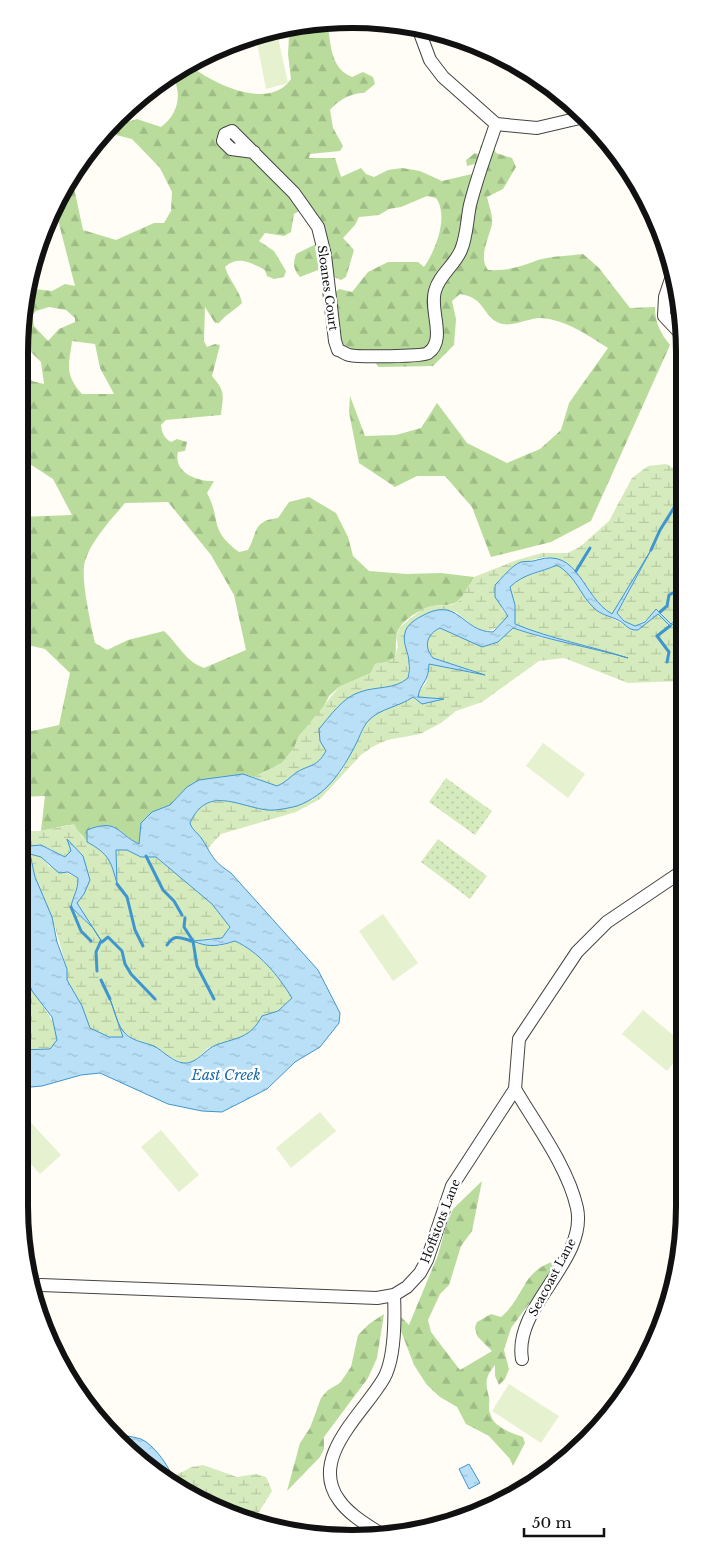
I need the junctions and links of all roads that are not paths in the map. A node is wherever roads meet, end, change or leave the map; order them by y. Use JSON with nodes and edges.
{"nodes":[{"id":1,"x":421,"y":35,"type":"edge"},
{"id":2,"x":577,"y":119,"type":"edge"},
{"id":3,"x":496,"y":124,"type":"junction"},
{"id":4,"x":254,"y":152,"type":"dead end"},
{"id":5,"x":669,"y":285,"type":"edge"},
{"id":6,"x":676,"y":328,"type":"edge"},
{"id":7,"x":676,"y":875,"type":"edge"},
{"id":8,"x":515,"y":1089,"type":"junction"},
{"id":9,"x":41,"y":1285,"type":"dead end"},
{"id":10,"x":394,"y":1295,"type":"junction"},
{"id":11,"x":522,"y":1359,"type":"dead end"},
{"id":12,"x":376,"y":1530,"type":"edge"}],
"edges":[{"from":1,"to":3,"type":"street"},
{"from":2,"to":3,"type":"street"},
{"from":3,"to":4,"type":"street","name":"Sloanes Court"},
{"from":5,"to":6,"type":"street"},
{"from":7,"to":8,"type":"street","name":"Hoffstots Lane"},
{"from":8,"to":10,"type":"street","name":"Hoffstots Lane"},
{"from":8,"to":11,"type":"street","name":"Seacoast Lane"},
{"from":9,"to":10,"type":"street"},
{"from":10,"to":12,"type":"street"}]}
